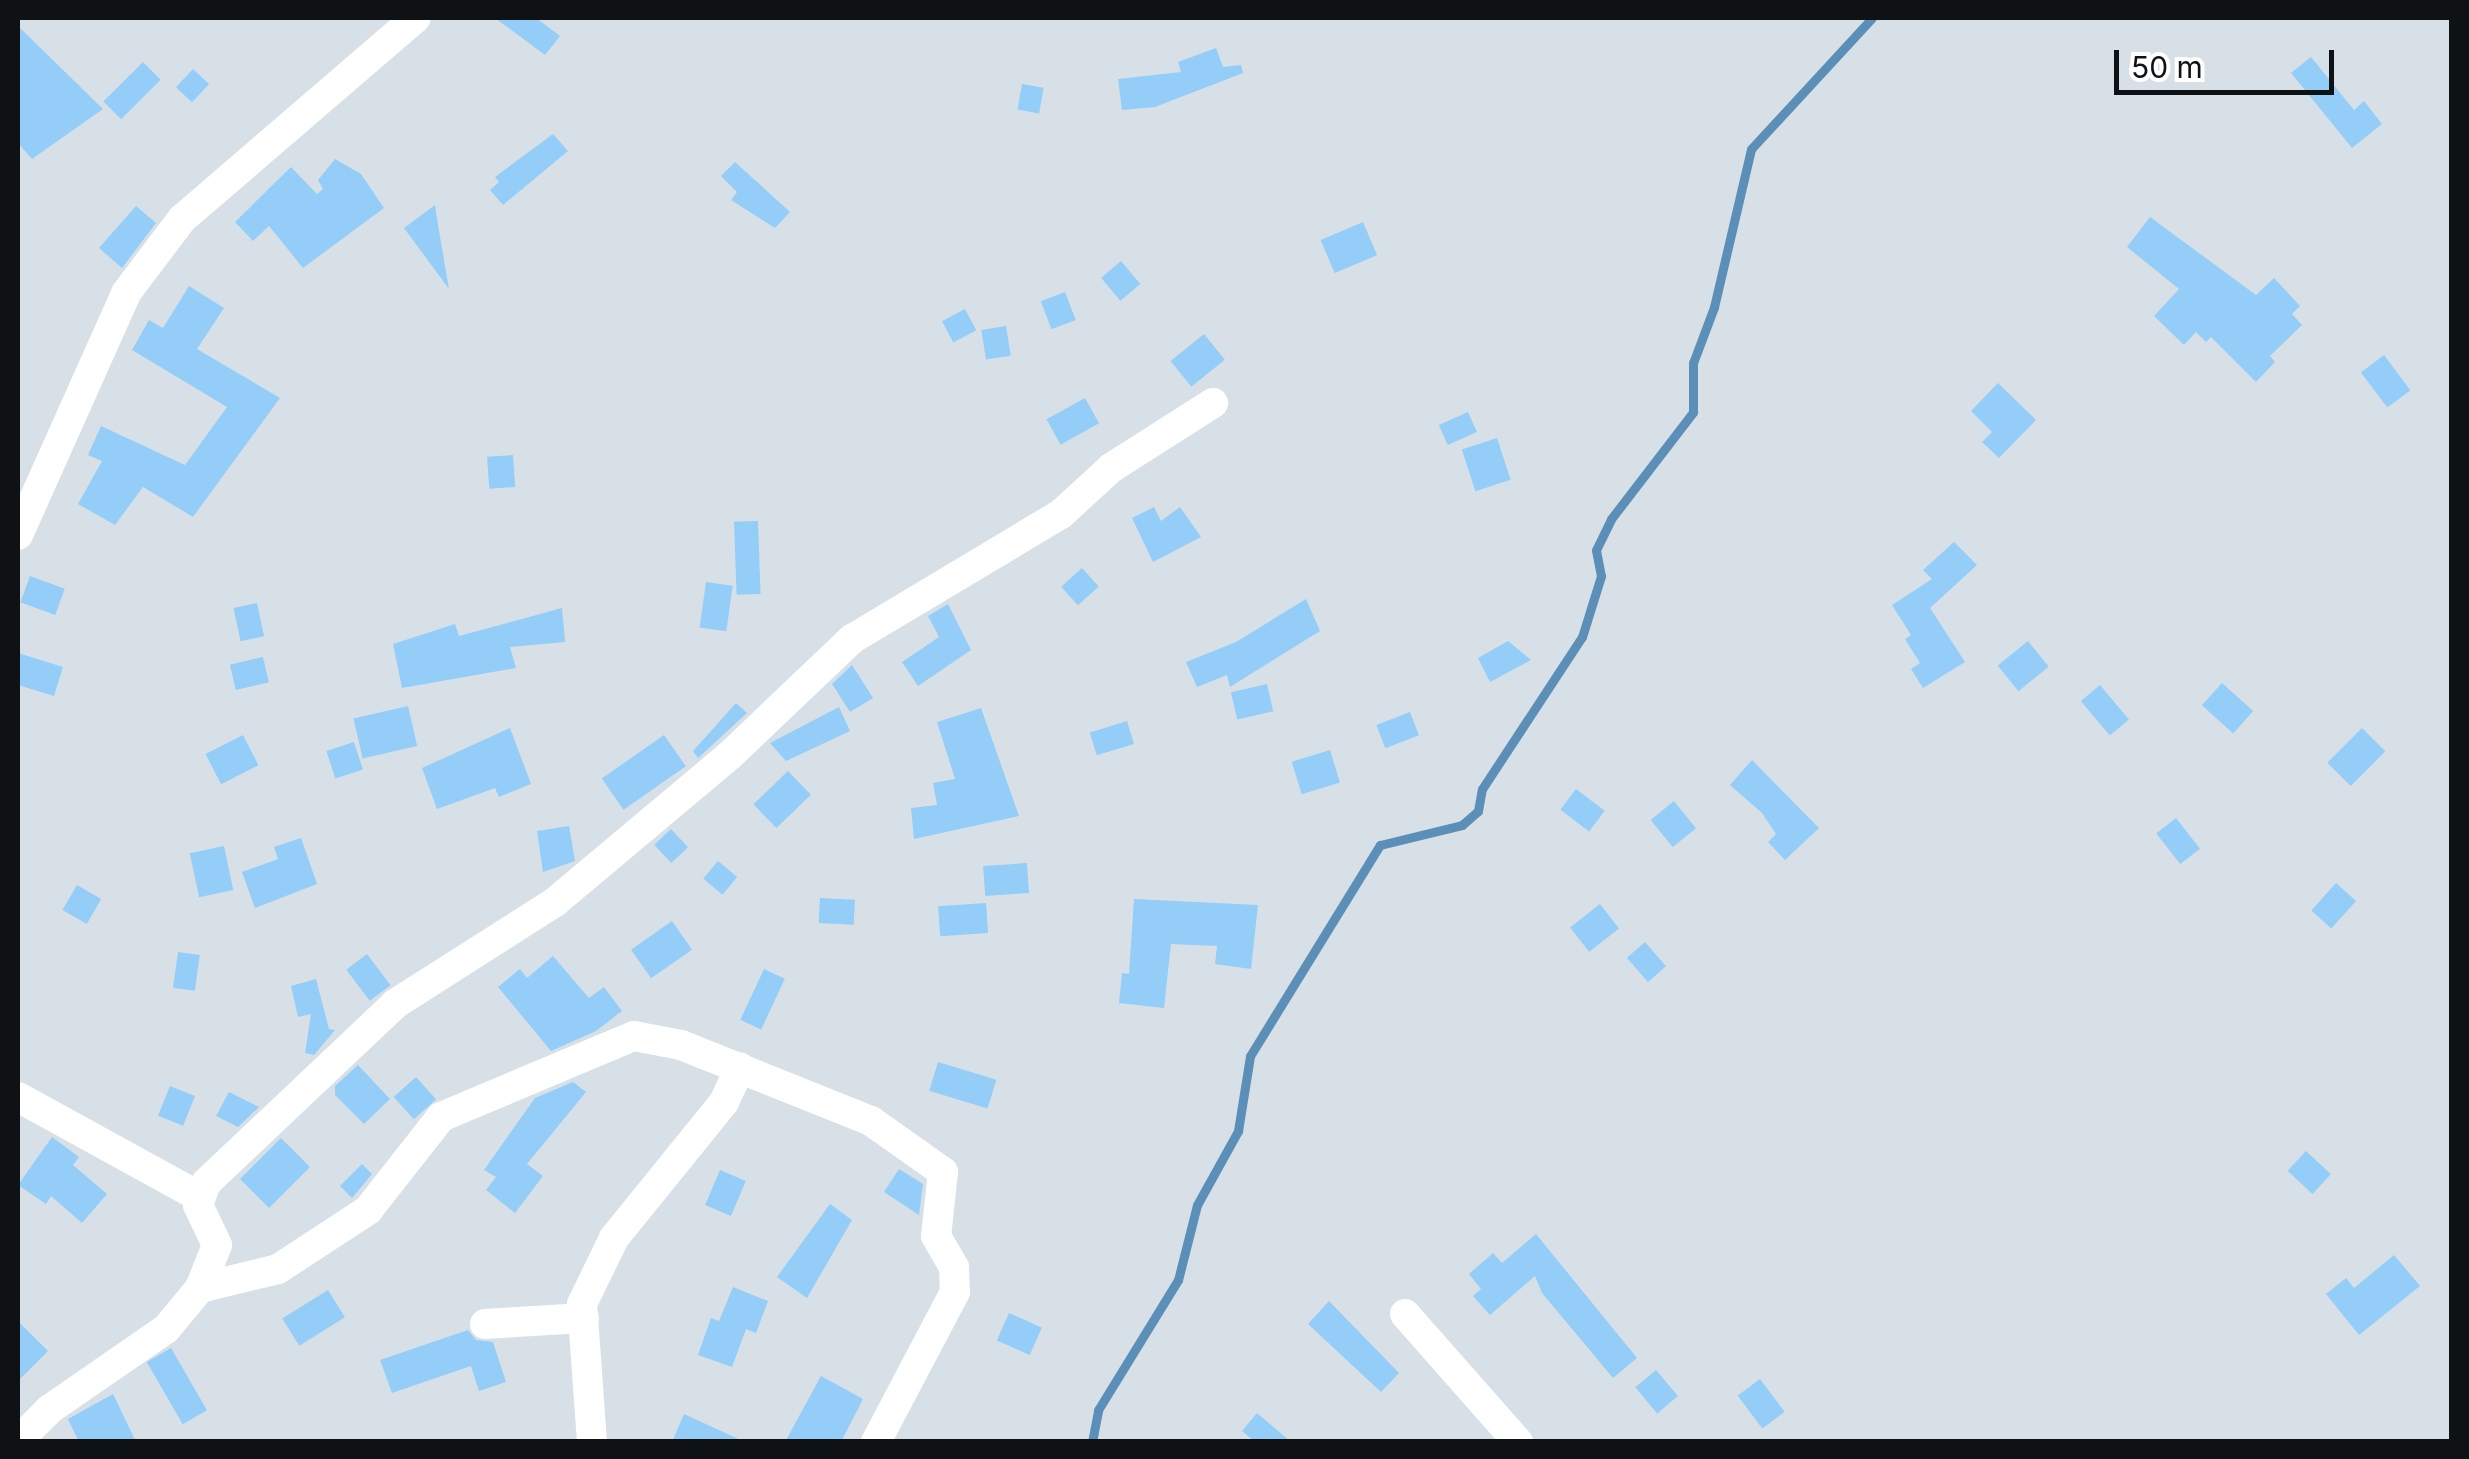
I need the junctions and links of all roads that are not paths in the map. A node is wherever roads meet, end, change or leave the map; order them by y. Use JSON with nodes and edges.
{"nodes":[{"id":1,"x":416,"y":18,"type":"edge"},
{"id":2,"x":1213,"y":403,"type":"dead end"},
{"id":3,"x":18,"y":530,"type":"edge"},
{"id":4,"x":740,"y":1068,"type":"junction"},
{"id":5,"x":18,"y":1097,"type":"edge"},
{"id":6,"x":198,"y":1196,"type":"junction"},
{"id":7,"x":200,"y":1288,"type":"junction"},
{"id":8,"x":1405,"y":1314,"type":"dead end"},
{"id":9,"x":584,"y":1318,"type":"junction"},
{"id":10,"x":485,"y":1324,"type":"dead end"},
{"id":11,"x":18,"y":1441,"type":"edge"},
{"id":12,"x":592,"y":1442,"type":"edge"},
{"id":13,"x":876,"y":1442,"type":"edge"},
{"id":14,"x":1518,"y":1442,"type":"edge"}],
"edges":[{"from":1,"to":3,"type":"street"},
{"from":2,"to":6,"type":"street"},
{"from":4,"to":7,"type":"street"},
{"from":4,"to":9,"type":"street"},
{"from":4,"to":13,"type":"street"},
{"from":5,"to":6,"type":"street"},
{"from":6,"to":7,"type":"street"},
{"from":7,"to":11,"type":"street"},
{"from":8,"to":14,"type":"street"},
{"from":9,"to":10,"type":"street"},
{"from":9,"to":12,"type":"street"}]}
